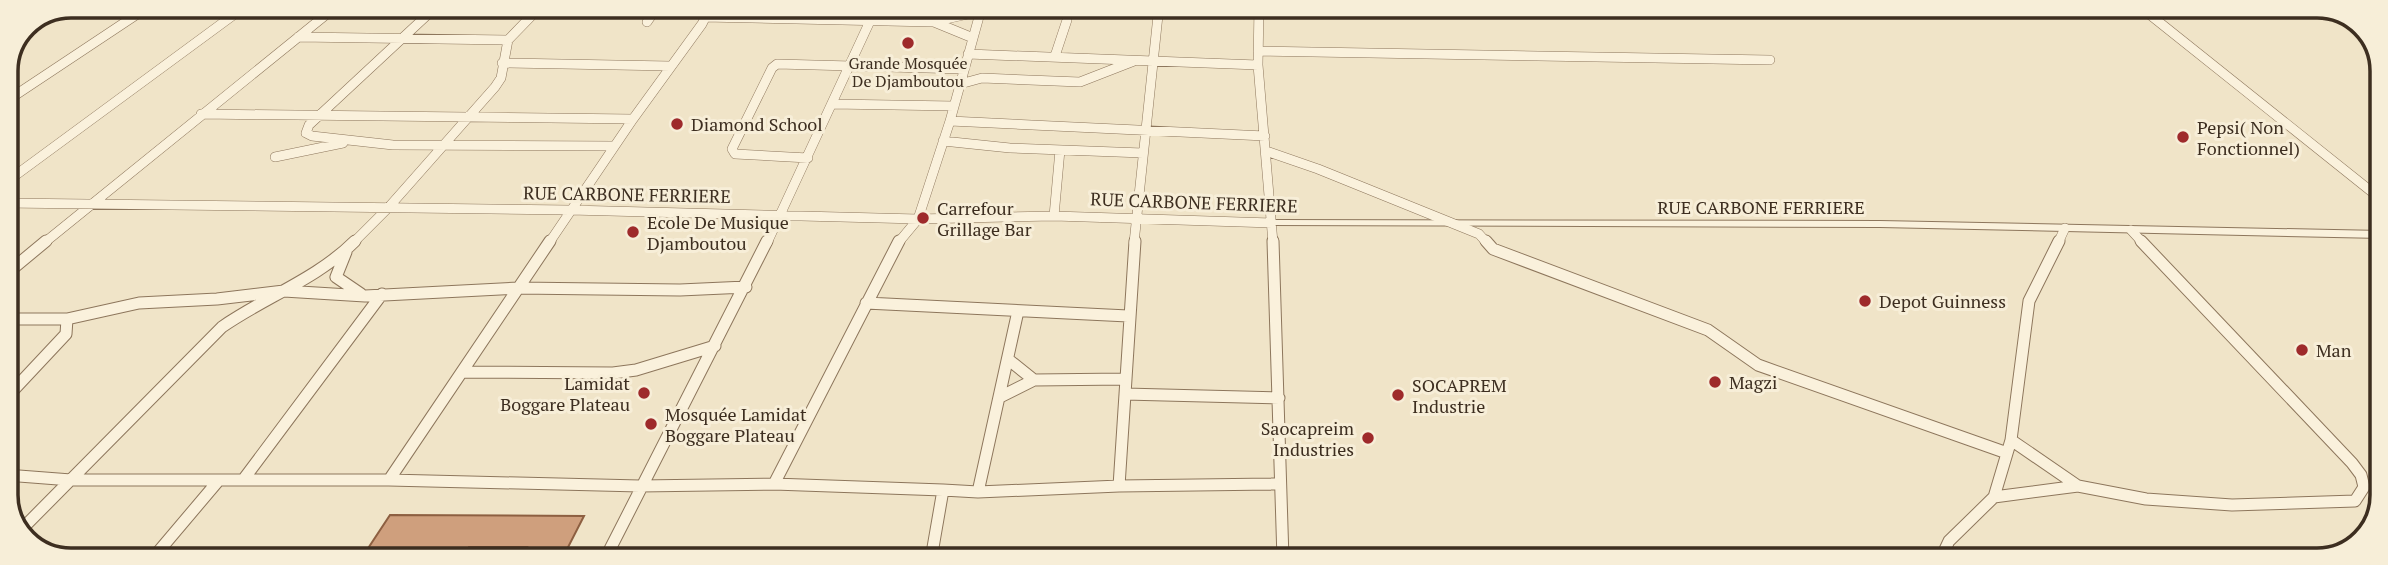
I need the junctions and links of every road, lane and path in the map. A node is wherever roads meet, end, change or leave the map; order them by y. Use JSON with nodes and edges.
{"nodes":[{"id":1,"x":131,"y":18,"type":"edge"},
{"id":2,"x":229,"y":18,"type":"edge"},
{"id":3,"x":322,"y":18,"type":"edge"},
{"id":4,"x":424,"y":18,"type":"edge"},
{"id":5,"x":529,"y":18,"type":"edge"},
{"id":6,"x":650,"y":18,"type":"edge"},
{"id":7,"x":703,"y":18,"type":"edge"},
{"id":8,"x":737,"y":18,"type":"edge"},
{"id":9,"x":871,"y":18,"type":"edge"},
{"id":10,"x":948,"y":18,"type":"edge"},
{"id":11,"x":979,"y":18,"type":"edge"},
{"id":12,"x":1067,"y":18,"type":"edge"},
{"id":13,"x":1158,"y":18,"type":"edge"},
{"id":14,"x":1259,"y":18,"type":"edge"},
{"id":15,"x":2154,"y":18,"type":"edge"},
{"id":16,"x":647,"y":22,"type":"dead end"},
{"id":17,"x":869,"y":22,"type":"junction"},
{"id":18,"x":933,"y":22,"type":"junction"},
{"id":19,"x":298,"y":37,"type":"junction"},
{"id":20,"x":973,"y":38,"type":"junction"},
{"id":21,"x":401,"y":39,"type":"junction"},
{"id":22,"x":508,"y":40,"type":"junction"},
{"id":23,"x":1258,"y":51,"type":"junction"},
{"id":24,"x":968,"y":54,"type":"junction"},
{"id":25,"x":1055,"y":56,"type":"junction"},
{"id":26,"x":1139,"y":59,"type":"junction"},
{"id":27,"x":1153,"y":60,"type":"junction"},
{"id":28,"x":1770,"y":60,"type":"dead end"},
{"id":29,"x":502,"y":63,"type":"junction"},
{"id":30,"x":1258,"y":65,"type":"junction"},
{"id":31,"x":670,"y":66,"type":"junction"},
{"id":32,"x":847,"y":66,"type":"junction"},
{"id":33,"x":964,"y":69,"type":"junction"},
{"id":34,"x":960,"y":84,"type":"junction"},
{"id":35,"x":18,"y":93,"type":"edge"},
{"id":36,"x":832,"y":104,"type":"junction"},
{"id":37,"x":954,"y":106,"type":"junction"},
{"id":38,"x":201,"y":114,"type":"junction"},
{"id":39,"x":319,"y":116,"type":"junction"},
{"id":40,"x":469,"y":117,"type":"junction"},
{"id":41,"x":633,"y":118,"type":"junction"},
{"id":42,"x":950,"y":121,"type":"junction"},
{"id":43,"x":1146,"y":130,"type":"junction"},
{"id":44,"x":1265,"y":136,"type":"junction"},
{"id":45,"x":352,"y":141,"type":"junction"},
{"id":46,"x":943,"y":141,"type":"junction"},
{"id":47,"x":444,"y":145,"type":"junction"},
{"id":48,"x":614,"y":146,"type":"junction"},
{"id":49,"x":1060,"y":150,"type":"junction"},
{"id":50,"x":1266,"y":151,"type":"junction"},
{"id":51,"x":1143,"y":152,"type":"junction"},
{"id":52,"x":275,"y":157,"type":"dead end"},
{"id":53,"x":807,"y":158,"type":"junction"},
{"id":54,"x":18,"y":173,"type":"edge"},
{"id":55,"x":2370,"y":190,"type":"edge"},
{"id":56,"x":18,"y":203,"type":"edge"},
{"id":57,"x":90,"y":204,"type":"junction"},
{"id":58,"x":388,"y":208,"type":"junction"},
{"id":59,"x":570,"y":210,"type":"junction"},
{"id":60,"x":782,"y":215,"type":"junction"},
{"id":61,"x":1054,"y":216,"type":"junction"},
{"id":62,"x":918,"y":219,"type":"junction"},
{"id":63,"x":1136,"y":219,"type":"junction"},
{"id":64,"x":1272,"y":223,"type":"junction"},
{"id":65,"x":1450,"y":224,"type":"junction"},
{"id":66,"x":2065,"y":228,"type":"junction"},
{"id":67,"x":2130,"y":230,"type":"junction"},
{"id":68,"x":2370,"y":235,"type":"edge"},
{"id":69,"x":347,"y":249,"type":"junction"},
{"id":70,"x":18,"y":264,"type":"edge"},
{"id":71,"x":746,"y":287,"type":"junction"},
{"id":72,"x":518,"y":288,"type":"junction"},
{"id":73,"x":284,"y":291,"type":"junction"},
{"id":74,"x":382,"y":294,"type":"junction"},
{"id":75,"x":365,"y":296,"type":"junction"},
{"id":76,"x":866,"y":303,"type":"junction"},
{"id":77,"x":1018,"y":311,"type":"junction"},
{"id":78,"x":1128,"y":316,"type":"junction"},
{"id":79,"x":67,"y":318,"type":"junction"},
{"id":80,"x":18,"y":319,"type":"edge"},
{"id":81,"x":715,"y":346,"type":"junction"},
{"id":82,"x":1009,"y":359,"type":"junction"},
{"id":83,"x":462,"y":372,"type":"junction"},
{"id":84,"x":1125,"y":379,"type":"junction"},
{"id":85,"x":1034,"y":380,"type":"junction"},
{"id":86,"x":18,"y":385,"type":"edge"},
{"id":87,"x":1125,"y":394,"type":"junction"},
{"id":88,"x":1000,"y":397,"type":"junction"},
{"id":89,"x":1279,"y":398,"type":"junction"},
{"id":90,"x":2009,"y":446,"type":"junction"},
{"id":91,"x":18,"y":476,"type":"edge"},
{"id":92,"x":71,"y":480,"type":"junction"},
{"id":93,"x":219,"y":480,"type":"junction"},
{"id":94,"x":243,"y":480,"type":"junction"},
{"id":95,"x":389,"y":480,"type":"junction"},
{"id":96,"x":774,"y":484,"type":"junction"},
{"id":97,"x":1280,"y":484,"type":"junction"},
{"id":98,"x":640,"y":486,"type":"junction"},
{"id":99,"x":1119,"y":486,"type":"junction"},
{"id":100,"x":2078,"y":486,"type":"junction"},
{"id":101,"x":943,"y":490,"type":"junction"},
{"id":102,"x":978,"y":492,"type":"junction"},
{"id":103,"x":1994,"y":497,"type":"junction"},
{"id":104,"x":27,"y":524,"type":"edge"},
{"id":105,"x":161,"y":548,"type":"edge"},
{"id":106,"x":610,"y":548,"type":"edge"},
{"id":107,"x":933,"y":548,"type":"edge"},
{"id":108,"x":1283,"y":548,"type":"edge"},
{"id":109,"x":1946,"y":548,"type":"edge"}],
"edges":[{"from":1,"to":35,"type":"street"},
{"from":2,"to":54,"type":"street"},
{"from":3,"to":19,"type":"street"},
{"from":4,"to":21,"type":"street"},
{"from":5,"to":22,"type":"street"},
{"from":6,"to":16,"type":"street"},
{"from":7,"to":31,"type":"street"},
{"from":8,"to":17,"type":"street"},
{"from":9,"to":17,"type":"street"},
{"from":10,"to":18,"type":"street"},
{"from":11,"to":20,"type":"street"},
{"from":12,"to":25,"type":"street"},
{"from":13,"to":27,"type":"street"},
{"from":14,"to":23,"type":"street"},
{"from":15,"to":55,"type":"street"},
{"from":17,"to":18,"type":"street"},
{"from":17,"to":32,"type":"street"},
{"from":18,"to":20,"type":"street"},
{"from":19,"to":21,"type":"street"},
{"from":19,"to":38,"type":"street"},
{"from":20,"to":24,"type":"street"},
{"from":21,"to":22,"type":"street"},
{"from":21,"to":39,"type":"street"},
{"from":22,"to":29,"type":"street"},
{"from":23,"to":28,"type":"street"},
{"from":23,"to":30,"type":"street"},
{"from":24,"to":25,"type":"street"},
{"from":24,"to":33,"type":"street"},
{"from":25,"to":26,"type":"street"},
{"from":26,"to":27,"type":"street"},
{"from":26,"to":34,"type":"street"},
{"from":27,"to":30,"type":"street"},
{"from":27,"to":43,"type":"street"},
{"from":29,"to":31,"type":"street"},
{"from":29,"to":40,"type":"street"},
{"from":30,"to":44,"type":"street"},
{"from":31,"to":41,"type":"street"},
{"from":32,"to":33,"type":"street"},
{"from":32,"to":36,"type":"street"},
{"from":32,"to":53,"type":"street"},
{"from":33,"to":34,"type":"street"},
{"from":34,"to":37,"type":"street"},
{"from":36,"to":37,"type":"street"},
{"from":36,"to":53,"type":"street"},
{"from":37,"to":42,"type":"street"},
{"from":38,"to":39,"type":"street"},
{"from":38,"to":57,"type":"street"},
{"from":39,"to":40,"type":"street"},
{"from":39,"to":45,"type":"street"},
{"from":40,"to":41,"type":"street"},
{"from":40,"to":47,"type":"street"},
{"from":41,"to":48,"type":"street"},
{"from":42,"to":43,"type":"street"},
{"from":42,"to":46,"type":"street"},
{"from":43,"to":44,"type":"street"},
{"from":43,"to":51,"type":"street"},
{"from":44,"to":50,"type":"street"},
{"from":45,"to":47,"type":"street"},
{"from":45,"to":52,"type":"street"},
{"from":46,"to":49,"type":"street"},
{"from":46,"to":62,"type":"street"},
{"from":47,"to":48,"type":"street"},
{"from":47,"to":58,"type":"street"},
{"from":48,"to":59,"type":"street"},
{"from":49,"to":51,"type":"street"},
{"from":49,"to":61,"type":"street"},
{"from":50,"to":64,"type":"street"},
{"from":50,"to":65,"type":"street"},
{"from":51,"to":63,"type":"street"},
{"from":53,"to":60,"type":"street"},
{"from":56,"to":57,"type":"street","name":"RUE CARBONE FERRIERE"},
{"from":57,"to":58,"type":"street","name":"RUE CARBONE FERRIERE"},
{"from":57,"to":70,"type":"street"},
{"from":58,"to":59,"type":"street","name":"RUE CARBONE FERRIERE"},
{"from":58,"to":69,"type":"street"},
{"from":59,"to":60,"type":"street","name":"RUE CARBONE FERRIERE"},
{"from":59,"to":72,"type":"street"},
{"from":60,"to":62,"type":"street","name":"RUE CARBONE FERRIERE"},
{"from":60,"to":71,"type":"street"},
{"from":61,"to":62,"type":"street","name":"RUE CARBONE FERRIERE"},
{"from":61,"to":63,"type":"street","name":"RUE CARBONE FERRIERE"},
{"from":62,"to":76,"type":"street"},
{"from":63,"to":64,"type":"street","name":"RUE CARBONE FERRIERE"},
{"from":63,"to":78,"type":"street"},
{"from":64,"to":65,"type":"street","name":"RUE CARBONE FERRIERE"},
{"from":64,"to":89,"type":"street"},
{"from":65,"to":66,"type":"street","name":"RUE CARBONE FERRIERE"},
{"from":65,"to":90,"type":"street"},
{"from":66,"to":67,"type":"street","name":"RUE CARBONE FERRIERE"},
{"from":66,"to":90,"type":"street"},
{"from":67,"to":68,"type":"street","name":"RUE CARBONE FERRIERE"},
{"from":67,"to":100,"type":"street"},
{"from":69,"to":73,"type":"street"},
{"from":69,"to":75,"type":"street"},
{"from":71,"to":72,"type":"street"},
{"from":71,"to":81,"type":"street"},
{"from":72,"to":74,"type":"street"},
{"from":72,"to":83,"type":"street"},
{"from":73,"to":75,"type":"street"},
{"from":73,"to":79,"type":"street"},
{"from":73,"to":92,"type":"street"},
{"from":74,"to":75,"type":"street"},
{"from":74,"to":94,"type":"street"},
{"from":76,"to":77,"type":"street"},
{"from":76,"to":96,"type":"street"},
{"from":77,"to":78,"type":"street"},
{"from":77,"to":82,"type":"street"},
{"from":78,"to":84,"type":"street"},
{"from":79,"to":80,"type":"street"},
{"from":79,"to":86,"type":"street"},
{"from":81,"to":83,"type":"street"},
{"from":81,"to":98,"type":"street"},
{"from":82,"to":85,"type":"street"},
{"from":82,"to":88,"type":"street"},
{"from":83,"to":95,"type":"street"},
{"from":84,"to":85,"type":"street"},
{"from":84,"to":87,"type":"street"},
{"from":85,"to":88,"type":"street"},
{"from":87,"to":89,"type":"street"},
{"from":87,"to":99,"type":"street"},
{"from":88,"to":102,"type":"street"},
{"from":89,"to":97,"type":"street"},
{"from":90,"to":100,"type":"street"},
{"from":90,"to":103,"type":"street"},
{"from":91,"to":92,"type":"street"},
{"from":92,"to":93,"type":"street"},
{"from":92,"to":104,"type":"street"},
{"from":93,"to":94,"type":"street"},
{"from":93,"to":105,"type":"street"},
{"from":94,"to":95,"type":"street"},
{"from":95,"to":98,"type":"street"},
{"from":96,"to":98,"type":"street"},
{"from":96,"to":101,"type":"street"},
{"from":97,"to":99,"type":"street"},
{"from":97,"to":108,"type":"street"},
{"from":98,"to":106,"type":"street"},
{"from":99,"to":102,"type":"street"},
{"from":100,"to":103,"type":"street"},
{"from":101,"to":102,"type":"street"},
{"from":101,"to":107,"type":"street"},
{"from":103,"to":109,"type":"street"}]}
